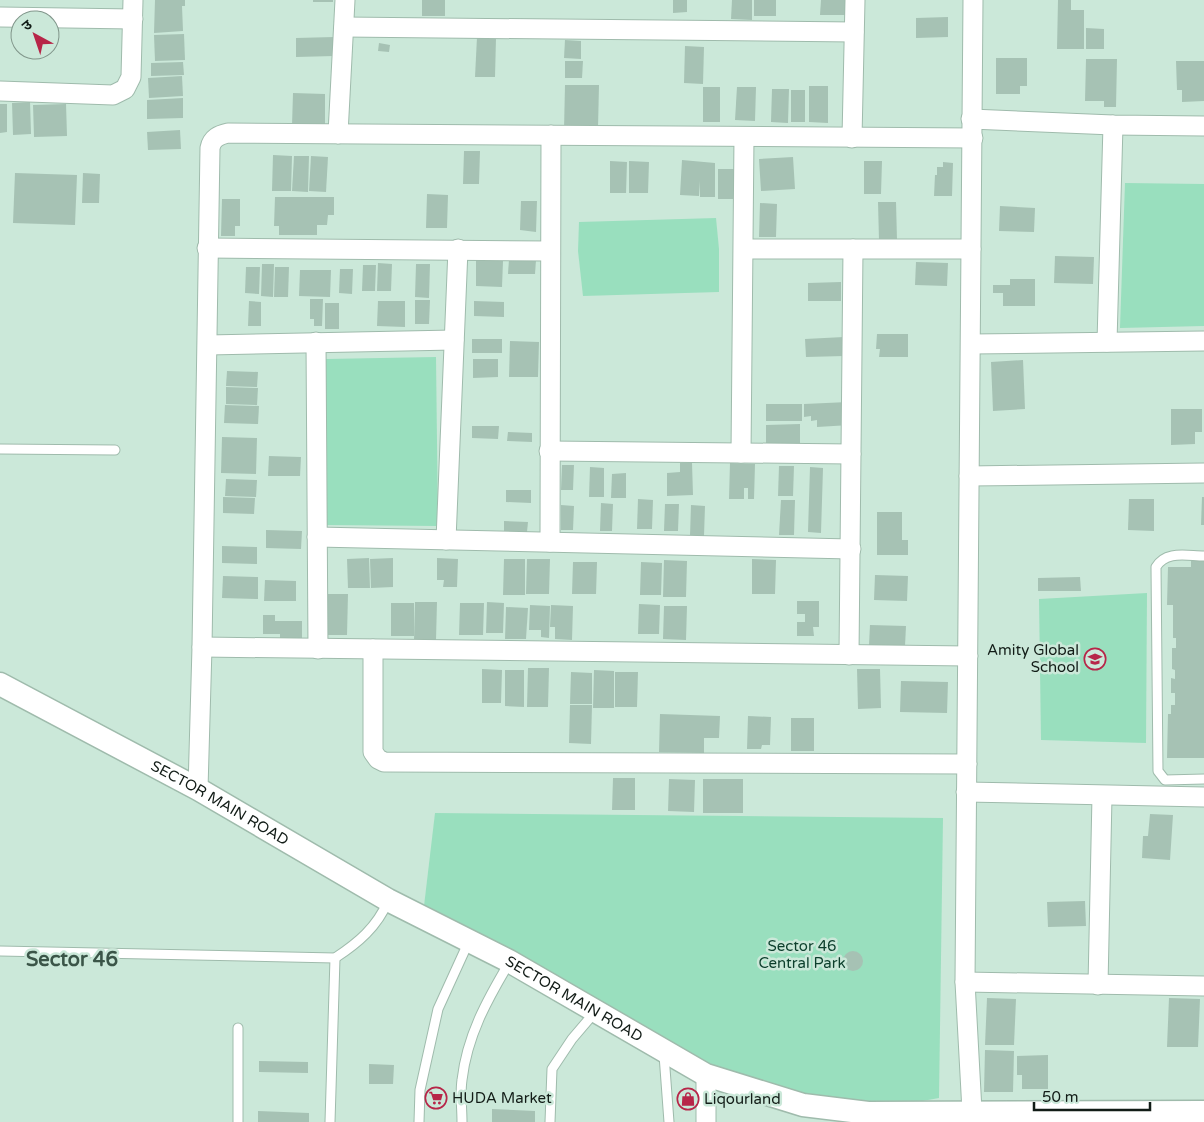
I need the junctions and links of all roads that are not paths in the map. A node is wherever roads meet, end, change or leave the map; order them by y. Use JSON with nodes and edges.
{"nodes":[{"id":1,"x":133,"y":0,"type":"edge"},
{"id":2,"x":345,"y":0,"type":"edge"},
{"id":3,"x":855,"y":0,"type":"edge"},
{"id":4,"x":973,"y":0,"type":"edge"},
{"id":5,"x":0,"y":17,"type":"edge"},
{"id":6,"x":133,"y":20,"type":"junction"},
{"id":7,"x":344,"y":27,"type":"junction"},
{"id":8,"x":854,"y":32,"type":"junction"},
{"id":9,"x":0,"y":91,"type":"edge"},
{"id":10,"x":971,"y":119,"type":"junction"},
{"id":11,"x":1113,"y":125,"type":"junction"},
{"id":12,"x":1204,"y":126,"type":"edge"},
{"id":13,"x":338,"y":134,"type":"junction"},
{"id":14,"x":551,"y":135,"type":"junction"},
{"id":15,"x":744,"y":137,"type":"junction"},
{"id":16,"x":852,"y":138,"type":"junction"},
{"id":17,"x":973,"y":138,"type":"junction"},
{"id":18,"x":207,"y":248,"type":"junction"},
{"id":19,"x":458,"y":249,"type":"junction"},
{"id":20,"x":853,"y":249,"type":"junction"},
{"id":21,"x":971,"y":249,"type":"junction"},
{"id":22,"x":744,"y":250,"type":"junction"},
{"id":23,"x":550,"y":252,"type":"junction"},
{"id":24,"x":454,"y":340,"type":"junction"},
{"id":25,"x":1204,"y":341,"type":"edge"},
{"id":26,"x":316,"y":342,"type":"junction"},
{"id":27,"x":1107,"y":342,"type":"junction"},
{"id":28,"x":972,"y":344,"type":"junction"},
{"id":29,"x":208,"y":345,"type":"junction"},
{"id":30,"x":0,"y":448,"type":"edge"},
{"id":31,"x":115,"y":450,"type":"dead end"},
{"id":32,"x":549,"y":450,"type":"junction"},
{"id":33,"x":741,"y":453,"type":"junction"},
{"id":34,"x":851,"y":454,"type":"junction"},
{"id":35,"x":1204,"y":473,"type":"edge"},
{"id":36,"x":969,"y":476,"type":"junction"},
{"id":37,"x":317,"y":537,"type":"junction"},
{"id":38,"x":446,"y":540,"type":"junction"},
{"id":39,"x":550,"y":542,"type":"junction"},
{"id":40,"x":850,"y":549,"type":"junction"},
{"id":41,"x":1204,"y":556,"type":"edge"},
{"id":42,"x":202,"y":648,"type":"junction"},
{"id":43,"x":318,"y":649,"type":"junction"},
{"id":44,"x":373,"y":649,"type":"junction"},
{"id":45,"x":849,"y":655,"type":"junction"},
{"id":46,"x":968,"y":656,"type":"junction"},
{"id":47,"x":0,"y":684,"type":"edge"},
{"id":48,"x":967,"y":764,"type":"junction"},
{"id":49,"x":1204,"y":779,"type":"edge"},
{"id":50,"x":198,"y":789,"type":"junction"},
{"id":51,"x":966,"y":792,"type":"junction"},
{"id":52,"x":1102,"y":796,"type":"junction"},
{"id":53,"x":1204,"y":797,"type":"edge"},
{"id":54,"x":388,"y":900,"type":"junction"},
{"id":55,"x":469,"y":940,"type":"junction"},
{"id":56,"x":0,"y":951,"type":"edge"},
{"id":57,"x":335,"y":958,"type":"junction"},
{"id":58,"x":509,"y":961,"type":"junction"},
{"id":59,"x":965,"y":982,"type":"junction"},
{"id":60,"x":1098,"y":984,"type":"junction"},
{"id":61,"x":1204,"y":986,"type":"edge"},
{"id":62,"x":594,"y":1012,"type":"junction"},
{"id":63,"x":238,"y":1028,"type":"dead end"},
{"id":64,"x":664,"y":1052,"type":"junction"},
{"id":65,"x":706,"y":1075,"type":"junction"},
{"id":66,"x":972,"y":1111,"type":"junction"},
{"id":67,"x":1204,"y":1112,"type":"edge"},
{"id":68,"x":1106,"y":1117,"type":"edge"},
{"id":69,"x":238,"y":1122,"type":"edge"},
{"id":70,"x":330,"y":1122,"type":"edge"},
{"id":71,"x":419,"y":1122,"type":"edge"},
{"id":72,"x":462,"y":1122,"type":"edge"},
{"id":73,"x":550,"y":1122,"type":"edge"},
{"id":74,"x":669,"y":1122,"type":"edge"},
{"id":75,"x":706,"y":1122,"type":"edge"}],
"edges":[{"from":1,"to":6,"type":"street"},
{"from":2,"to":7,"type":"street"},
{"from":3,"to":8,"type":"street"},
{"from":4,"to":10,"type":"street"},
{"from":5,"to":6,"type":"street"},
{"from":6,"to":9,"type":"street"},
{"from":7,"to":8,"type":"street"},
{"from":7,"to":13,"type":"street"},
{"from":8,"to":16,"type":"street"},
{"from":10,"to":11,"type":"street"},
{"from":10,"to":17,"type":"street"},
{"from":11,"to":12,"type":"street"},
{"from":11,"to":27,"type":"street"},
{"from":13,"to":14,"type":"street"},
{"from":13,"to":18,"type":"street"},
{"from":14,"to":15,"type":"street"},
{"from":14,"to":23,"type":"street"},
{"from":15,"to":16,"type":"street"},
{"from":15,"to":22,"type":"street"},
{"from":16,"to":17,"type":"street"},
{"from":17,"to":21,"type":"street"},
{"from":18,"to":19,"type":"street"},
{"from":18,"to":29,"type":"street"},
{"from":19,"to":23,"type":"street"},
{"from":19,"to":24,"type":"street"},
{"from":20,"to":21,"type":"street"},
{"from":20,"to":22,"type":"street"},
{"from":20,"to":34,"type":"street"},
{"from":21,"to":28,"type":"street"},
{"from":22,"to":33,"type":"street"},
{"from":23,"to":32,"type":"street"},
{"from":24,"to":26,"type":"street"},
{"from":24,"to":38,"type":"street"},
{"from":25,"to":27,"type":"street"},
{"from":26,"to":29,"type":"street"},
{"from":26,"to":37,"type":"street"},
{"from":27,"to":28,"type":"street"},
{"from":28,"to":36,"type":"street"},
{"from":29,"to":42,"type":"street"},
{"from":30,"to":31,"type":"lane"},
{"from":32,"to":33,"type":"street"},
{"from":32,"to":39,"type":"street"},
{"from":33,"to":34,"type":"street"},
{"from":34,"to":40,"type":"street"},
{"from":35,"to":36,"type":"street"},
{"from":36,"to":46,"type":"street"},
{"from":37,"to":38,"type":"street"},
{"from":37,"to":43,"type":"street"},
{"from":38,"to":39,"type":"street"},
{"from":39,"to":40,"type":"street"},
{"from":40,"to":45,"type":"street"},
{"from":41,"to":49,"type":"lane"},
{"from":42,"to":43,"type":"street"},
{"from":42,"to":50,"type":"street"},
{"from":43,"to":44,"type":"street"},
{"from":44,"to":45,"type":"street"},
{"from":44,"to":48,"type":"street"},
{"from":45,"to":46,"type":"street"},
{"from":46,"to":48,"type":"street"},
{"from":47,"to":50,"type":"street","name":"SECTOR MAIN ROAD"},
{"from":48,"to":51,"type":"street"},
{"from":50,"to":54,"type":"street","name":"SECTOR MAIN ROAD"},
{"from":51,"to":52,"type":"street"},
{"from":51,"to":59,"type":"street"},
{"from":52,"to":53,"type":"street"},
{"from":52,"to":60,"type":"street"},
{"from":54,"to":55,"type":"street","name":"SECTOR MAIN ROAD"},
{"from":54,"to":57,"type":"lane"},
{"from":55,"to":58,"type":"street","name":"SECTOR MAIN ROAD"},
{"from":55,"to":71,"type":"lane"},
{"from":56,"to":57,"type":"lane"},
{"from":57,"to":70,"type":"lane"},
{"from":58,"to":62,"type":"street","name":"SECTOR MAIN ROAD"},
{"from":58,"to":72,"type":"lane"},
{"from":59,"to":60,"type":"street"},
{"from":59,"to":66,"type":"street"},
{"from":60,"to":61,"type":"street"},
{"from":62,"to":64,"type":"street","name":"SECTOR MAIN ROAD"},
{"from":62,"to":73,"type":"lane"},
{"from":63,"to":69,"type":"lane"},
{"from":64,"to":65,"type":"street","name":"SECTOR MAIN ROAD"},
{"from":64,"to":74,"type":"lane"},
{"from":65,"to":66,"type":"street","name":"SECTOR MAIN ROAD"},
{"from":65,"to":75,"type":"street"},
{"from":66,"to":68,"type":"street","name":"SECTOR MAIN ROAD"},
{"from":67,"to":68,"type":"street","name":"SECTOR MAIN ROAD"}]}
